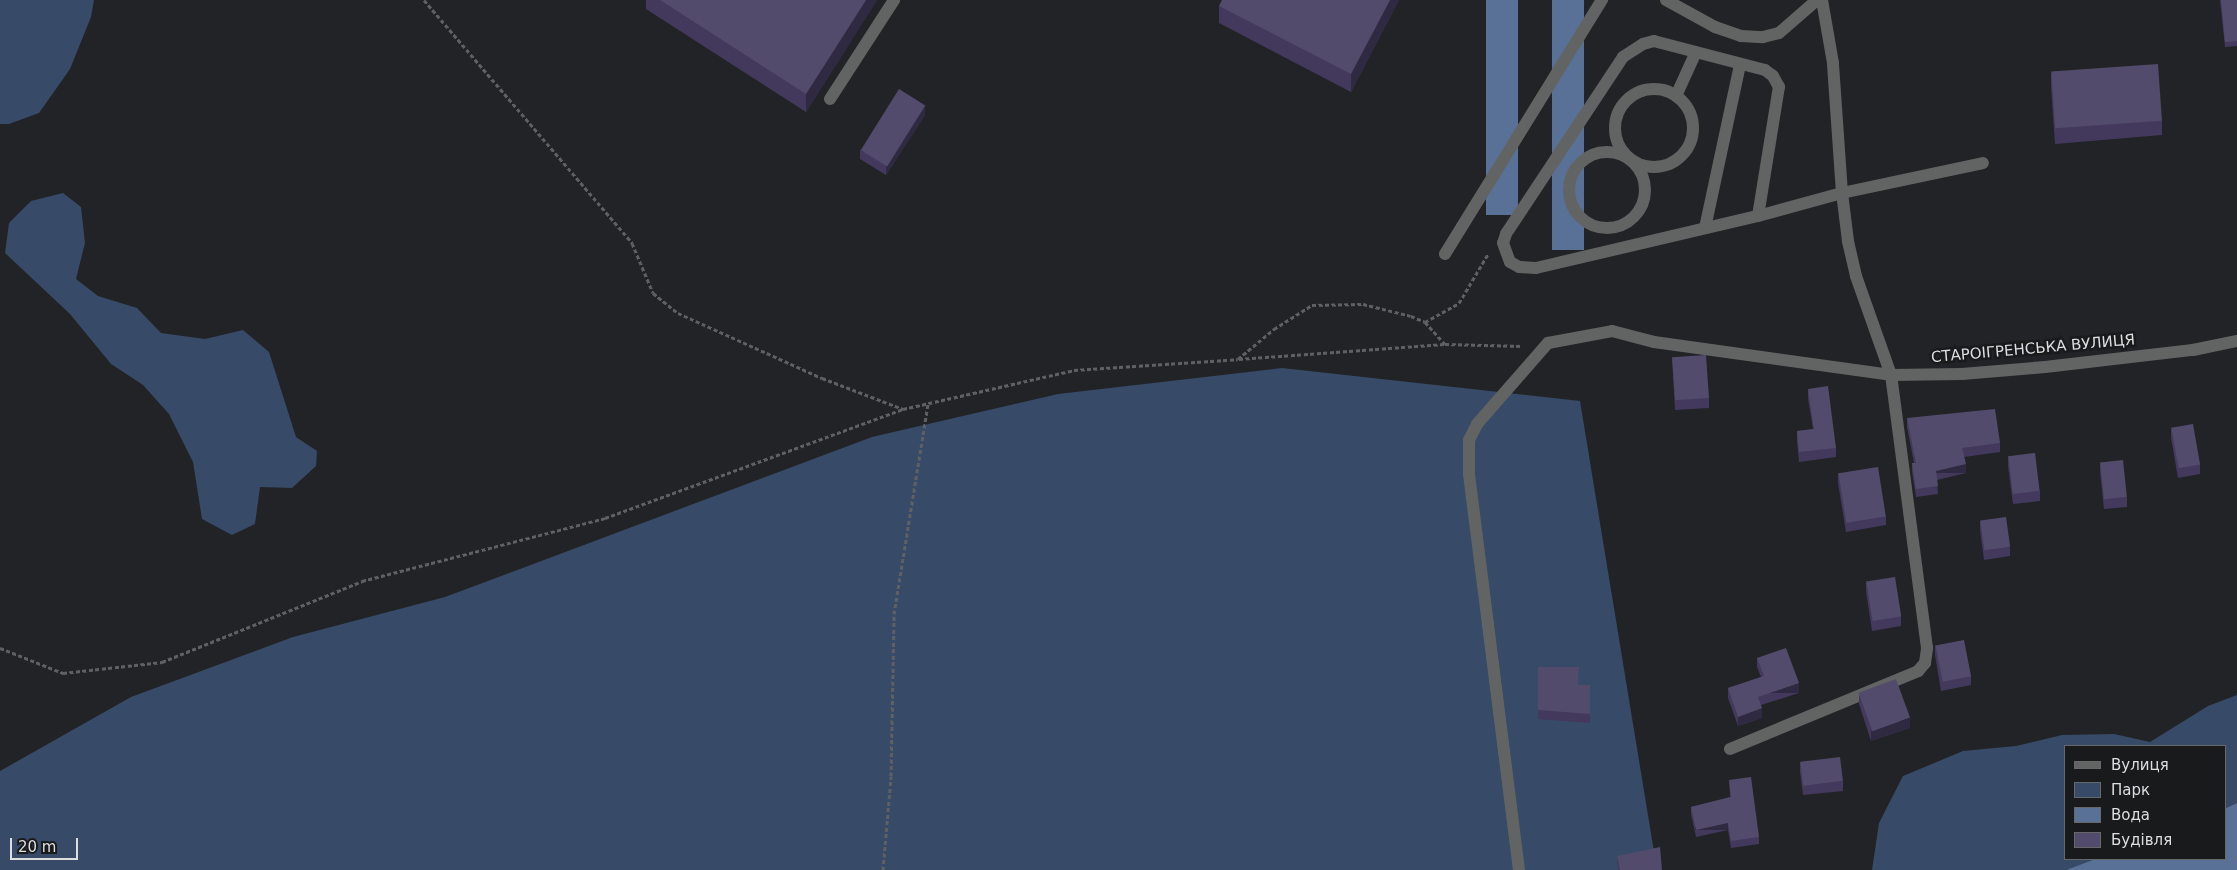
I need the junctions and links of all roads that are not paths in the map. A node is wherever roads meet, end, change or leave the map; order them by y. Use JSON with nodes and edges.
{"nodes":[{"id":1,"x":894,"y":0,"type":"edge"},
{"id":2,"x":1602,"y":0,"type":"edge"},
{"id":3,"x":1666,"y":0,"type":"edge"},
{"id":4,"x":1817,"y":0,"type":"edge"},
{"id":5,"x":1822,"y":0,"type":"edge"},
{"id":6,"x":1696,"y":52,"type":"junction"},
{"id":7,"x":1740,"y":65,"type":"junction"},
{"id":8,"x":1676,"y":96,"type":"junction"},
{"id":9,"x":830,"y":99,"type":"dead end"},
{"id":10,"x":1631,"y":161,"type":"junction"},
{"id":11,"x":1983,"y":163,"type":"dead end"},
{"id":12,"x":1842,"y":193,"type":"junction"},
{"id":13,"x":1758,"y":216,"type":"junction"},
{"id":14,"x":1705,"y":228,"type":"junction"},
{"id":15,"x":1445,"y":254,"type":"dead end"},
{"id":16,"x":2237,"y":341,"type":"edge"},
{"id":17,"x":1891,"y":375,"type":"junction"},
{"id":18,"x":1730,"y":749,"type":"dead end"},
{"id":19,"x":1519,"y":870,"type":"edge"}],
"edges":[{"from":1,"to":9,"type":"street"},
{"from":2,"to":15,"type":"street"},
{"from":3,"to":4,"type":"street"},
{"from":5,"to":12,"type":"street"},
{"from":6,"to":7,"type":"street"},
{"from":6,"to":8,"type":"street"},
{"from":6,"to":14,"type":"street"},
{"from":7,"to":13,"type":"street"},
{"from":7,"to":14,"type":"street"},
{"from":8,"to":10,"type":"street"},
{"from":8,"to":10,"type":"street"},
{"from":10,"to":10,"type":"street"},
{"from":11,"to":12,"type":"street"},
{"from":12,"to":13,"type":"street"},
{"from":12,"to":17,"type":"street"},
{"from":13,"to":14,"type":"street"},
{"from":16,"to":17,"type":"street","name":"СТАРОІГРЕНСЬКА ВУЛИЦЯ"},
{"from":17,"to":18,"type":"street"},
{"from":17,"to":19,"type":"street","name":"СТАРОІГРЕНСЬКА ВУЛИЦЯ"}]}
